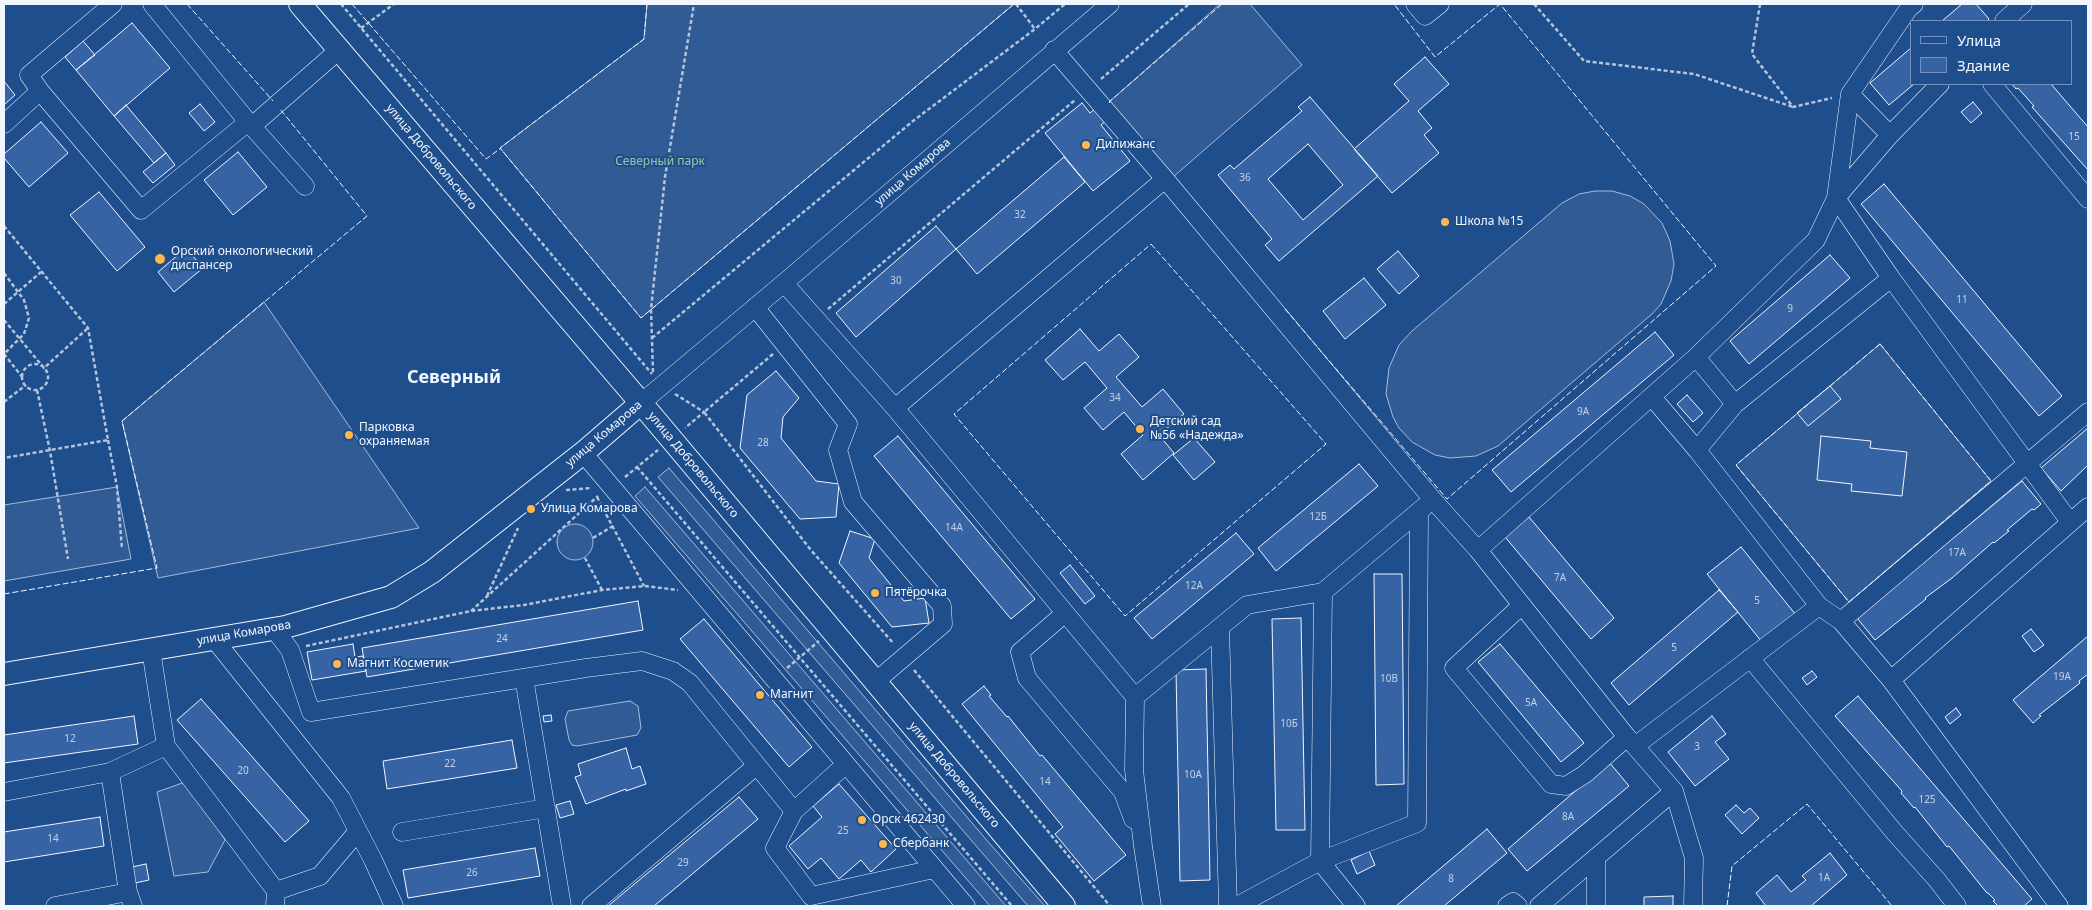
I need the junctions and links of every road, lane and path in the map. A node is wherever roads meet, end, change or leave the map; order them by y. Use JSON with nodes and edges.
{"nodes":[{"id":1,"x":113,"y":4,"type":"edge"},
{"id":2,"x":152,"y":4,"type":"edge"},
{"id":3,"x":300,"y":4,"type":"edge"},
{"id":4,"x":341,"y":4,"type":"edge"},
{"id":5,"x":394,"y":4,"type":"edge"},
{"id":6,"x":694,"y":4,"type":"edge"},
{"id":7,"x":1016,"y":4,"type":"edge"},
{"id":8,"x":1065,"y":4,"type":"edge"},
{"id":9,"x":1110,"y":4,"type":"edge"},
{"id":10,"x":1415,"y":4,"type":"edge"},
{"id":11,"x":1440,"y":4,"type":"edge"},
{"id":12,"x":1534,"y":4,"type":"edge"},
{"id":13,"x":1760,"y":4,"type":"edge"},
{"id":14,"x":1910,"y":5,"type":"edge"},
{"id":15,"x":2019,"y":5,"type":"edge"},
{"id":16,"x":2005,"y":20,"type":"edge"},
{"id":17,"x":362,"y":28,"type":"junction"},
{"id":18,"x":1035,"y":29,"type":"junction"},
{"id":19,"x":340,"y":50,"type":"junction"},
{"id":20,"x":1054,"y":50,"type":"junction"},
{"id":21,"x":1939,"y":85,"type":"edge"},
{"id":22,"x":1993,"y":85,"type":"edge"},
{"id":23,"x":40,"y":91,"type":"junction"},
{"id":24,"x":1850,"y":94,"type":"junction"},
{"id":25,"x":1793,"y":107,"type":"junction"},
{"id":26,"x":4,"y":124,"type":"edge"},
{"id":27,"x":250,"y":124,"type":"junction"},
{"id":28,"x":1890,"y":135,"type":"junction"},
{"id":29,"x":1165,"y":179,"type":"junction"},
{"id":30,"x":304,"y":186,"type":"dead end"},
{"id":31,"x":1836,"y":198,"type":"junction"},
{"id":32,"x":2088,"y":199,"type":"edge"},
{"id":33,"x":4,"y":226,"type":"edge"},
{"id":34,"x":41,"y":272,"type":"junction"},
{"id":35,"x":4,"y":273,"type":"edge"},
{"id":36,"x":1892,"y":278,"type":"junction"},
{"id":37,"x":784,"y":283,"type":"junction"},
{"id":38,"x":18,"y":291,"type":"junction"},
{"id":39,"x":4,"y":304,"type":"edge"},
{"id":40,"x":755,"y":307,"type":"junction"},
{"id":41,"x":4,"y":320,"type":"edge"},
{"id":42,"x":88,"y":328,"type":"junction"},
{"id":43,"x":652,"y":338,"type":"junction"},
{"id":44,"x":19,"y":339,"type":"junction"},
{"id":45,"x":1696,"y":357,"type":"junction"},
{"id":46,"x":44,"y":368,"type":"junction"},
{"id":47,"x":23,"y":378,"type":"junction"},
{"id":48,"x":26,"y":385,"type":"junction"},
{"id":49,"x":662,"y":385,"type":"junction"},
{"id":50,"x":37,"y":390,"type":"junction"},
{"id":51,"x":1652,"y":397,"type":"junction"},
{"id":52,"x":4,"y":402,"type":"edge"},
{"id":53,"x":641,"y":403,"type":"junction"},
{"id":54,"x":1735,"y":404,"type":"junction"},
{"id":55,"x":895,"y":408,"type":"junction"},
{"id":56,"x":704,"y":412,"type":"dead end"},
{"id":57,"x":2088,"y":412,"type":"edge"},
{"id":58,"x":108,"y":440,"type":"junction"},
{"id":59,"x":50,"y":450,"type":"junction"},
{"id":60,"x":1697,"y":450,"type":"junction"},
{"id":61,"x":583,"y":453,"type":"junction"},
{"id":62,"x":4,"y":458,"type":"edge"},
{"id":63,"x":2026,"y":464,"type":"junction"},
{"id":64,"x":637,"y":467,"type":"dead end"},
{"id":65,"x":612,"y":487,"type":"junction"},
{"id":66,"x":560,"y":490,"type":"dead end"},
{"id":67,"x":597,"y":497,"type":"junction"},
{"id":68,"x":1433,"y":500,"type":"junction"},
{"id":69,"x":2088,"y":507,"type":"edge"},
{"id":70,"x":1419,"y":512,"type":"junction"},
{"id":71,"x":2070,"y":522,"type":"junction"},
{"id":72,"x":520,"y":525,"type":"dead end"},
{"id":73,"x":613,"y":526,"type":"junction"},
{"id":74,"x":593,"y":538,"type":"dead end"},
{"id":75,"x":122,"y":549,"type":"dead end"},
{"id":76,"x":1478,"y":550,"type":"junction"},
{"id":77,"x":585,"y":558,"type":"dead end"},
{"id":78,"x":68,"y":559,"type":"dead end"},
{"id":79,"x":644,"y":586,"type":"junction"},
{"id":80,"x":602,"y":590,"type":"junction"},
{"id":81,"x":701,"y":592,"type":"junction"},
{"id":82,"x":1323,"y":592,"type":"junction"},
{"id":83,"x":487,"y":598,"type":"junction"},
{"id":84,"x":1521,"y":606,"type":"junction"},
{"id":85,"x":1819,"y":606,"type":"junction"},
{"id":86,"x":472,"y":611,"type":"junction"},
{"id":87,"x":1064,"y":614,"type":"junction"},
{"id":88,"x":1841,"y":621,"type":"junction"},
{"id":89,"x":1220,"y":627,"type":"junction"},
{"id":90,"x":274,"y":629,"type":"junction"},
{"id":91,"x":832,"y":630,"type":"junction"},
{"id":92,"x":214,"y":639,"type":"junction"},
{"id":93,"x":151,"y":650,"type":"junction"},
{"id":94,"x":290,"y":650,"type":"junction"},
{"id":95,"x":800,"y":658,"type":"junction"},
{"id":96,"x":1750,"y":658,"type":"junction"},
{"id":97,"x":4,"y":674,"type":"edge"},
{"id":98,"x":524,"y":678,"type":"junction"},
{"id":99,"x":774,"y":679,"type":"junction"},
{"id":100,"x":1891,"y":680,"type":"junction"},
{"id":101,"x":875,"y":682,"type":"junction"},
{"id":102,"x":1135,"y":697,"type":"junction"},
{"id":103,"x":1631,"y":741,"type":"junction"},
{"id":104,"x":166,"y":746,"type":"junction"},
{"id":105,"x":846,"y":764,"type":"junction"},
{"id":106,"x":756,"y":766,"type":"junction"},
{"id":107,"x":110,"y":772,"type":"junction"},
{"id":108,"x":1674,"y":791,"type":"junction"},
{"id":109,"x":4,"y":792,"type":"edge"},
{"id":110,"x":546,"y":808,"type":"junction"},
{"id":111,"x":794,"y":811,"type":"junction"},
{"id":112,"x":358,"y":831,"type":"junction"},
{"id":113,"x":402,"y":832,"type":"dead end"},
{"id":114,"x":1142,"y":846,"type":"junction"},
{"id":115,"x":1596,"y":857,"type":"junction"},
{"id":116,"x":1320,"y":861,"type":"junction"},
{"id":117,"x":934,"y":868,"type":"junction"},
{"id":118,"x":131,"y":899,"type":"edge"},
{"id":119,"x":275,"y":899,"type":"edge"},
{"id":120,"x":55,"y":906,"type":"edge"},
{"id":121,"x":394,"y":906,"type":"edge"},
{"id":122,"x":562,"y":906,"type":"edge"},
{"id":123,"x":590,"y":906,"type":"edge"},
{"id":124,"x":966,"y":906,"type":"edge"},
{"id":125,"x":1012,"y":906,"type":"edge"},
{"id":126,"x":1064,"y":906,"type":"edge"},
{"id":127,"x":1152,"y":906,"type":"edge"},
{"id":128,"x":1228,"y":906,"type":"edge"},
{"id":129,"x":1237,"y":906,"type":"edge"},
{"id":130,"x":1356,"y":906,"type":"edge"},
{"id":131,"x":1507,"y":906,"type":"edge"},
{"id":132,"x":1518,"y":906,"type":"edge"},
{"id":133,"x":1539,"y":906,"type":"edge"},
{"id":134,"x":1596,"y":906,"type":"edge"},
{"id":135,"x":1693,"y":906,"type":"edge"},
{"id":136,"x":1957,"y":906,"type":"edge"},
{"id":137,"x":2059,"y":906,"type":"edge"}],
"edges":[{"from":1,"to":23,"type":"street"},
{"from":2,"to":27,"type":"street"},
{"from":3,"to":19,"type":"main road","name":"улица Добровольского"},
{"from":4,"to":17,"type":"path"},
{"from":5,"to":17,"type":"path"},
{"from":6,"to":43,"type":"path"},
{"from":7,"to":18,"type":"path"},
{"from":8,"to":18,"type":"path"},
{"from":9,"to":20,"type":"street","name":"улица Комарова"},
{"from":10,"to":11,"type":"street"},
{"from":12,"to":25,"type":"path"},
{"from":13,"to":25,"type":"path"},
{"from":14,"to":24,"type":"street"},
{"from":15,"to":16,"type":"street"},
{"from":17,"to":43,"type":"path"},
{"from":18,"to":43,"type":"path"},
{"from":19,"to":27,"type":"street"},
{"from":19,"to":53,"type":"main road","name":"улица Добровольского"},
{"from":20,"to":29,"type":"street"},
{"from":20,"to":37,"type":"street","name":"улица Комарова"},
{"from":21,"to":28,"type":"street"},
{"from":22,"to":32,"type":"street"},
{"from":23,"to":26,"type":"street"},
{"from":23,"to":27,"type":"street"},
{"from":24,"to":25,"type":"path"},
{"from":24,"to":28,"type":"street"},
{"from":24,"to":31,"type":"street"},
{"from":27,"to":30,"type":"street"},
{"from":28,"to":31,"type":"street"},
{"from":29,"to":55,"type":"street"},
{"from":29,"to":68,"type":"street"},
{"from":31,"to":36,"type":"street"},
{"from":31,"to":45,"type":"street"},
{"from":33,"to":34,"type":"path"},
{"from":34,"to":38,"type":"path"},
{"from":34,"to":42,"type":"path"},
{"from":35,"to":38,"type":"path"},
{"from":36,"to":54,"type":"street"},
{"from":36,"to":63,"type":"street"},
{"from":37,"to":40,"type":"street","name":"улица Комарова"},
{"from":37,"to":55,"type":"street"},
{"from":38,"to":39,"type":"path"},
{"from":38,"to":44,"type":"path"},
{"from":40,"to":49,"type":"street","name":"улица Комарова"},
{"from":40,"to":101,"type":"street"},
{"from":41,"to":44,"type":"path"},
{"from":42,"to":46,"type":"path"},
{"from":42,"to":58,"type":"path"},
{"from":44,"to":46,"type":"path"},
{"from":44,"to":47,"type":"path"},
{"from":45,"to":51,"type":"street"},
{"from":45,"to":54,"type":"street"},
{"from":46,"to":47,"type":"path"},
{"from":46,"to":50,"type":"path"},
{"from":47,"to":48,"type":"path"},
{"from":48,"to":50,"type":"path"},
{"from":48,"to":52,"type":"path"},
{"from":49,"to":53,"type":"street","name":"улица Комарова"},
{"from":49,"to":56,"type":"path"},
{"from":50,"to":59,"type":"path"},
{"from":51,"to":60,"type":"street"},
{"from":51,"to":76,"type":"street"},
{"from":53,"to":61,"type":"main road","name":"улица Комарова"},
{"from":53,"to":91,"type":"main road","name":"улица Добровольского"},
{"from":54,"to":60,"type":"street"},
{"from":55,"to":87,"type":"street"},
{"from":57,"to":63,"type":"street"},
{"from":58,"to":59,"type":"path"},
{"from":58,"to":75,"type":"path"},
{"from":59,"to":62,"type":"path"},
{"from":59,"to":78,"type":"path"},
{"from":60,"to":85,"type":"street"},
{"from":61,"to":65,"type":"street"},
{"from":61,"to":90,"type":"main road","name":"улица Комарова"},
{"from":63,"to":71,"type":"street"},
{"from":63,"to":88,"type":"street"},
{"from":64,"to":95,"type":"path"},
{"from":65,"to":66,"type":"path"},
{"from":65,"to":67,"type":"path"},
{"from":65,"to":81,"type":"street"},
{"from":67,"to":73,"type":"path"},
{"from":67,"to":83,"type":"path"},
{"from":68,"to":70,"type":"street"},
{"from":68,"to":76,"type":"street"},
{"from":69,"to":71,"type":"street"},
{"from":70,"to":82,"type":"street"},
{"from":70,"to":116,"type":"street"},
{"from":71,"to":100,"type":"street"},
{"from":72,"to":83,"type":"path"},
{"from":73,"to":74,"type":"path"},
{"from":73,"to":79,"type":"path"},
{"from":76,"to":84,"type":"street"},
{"from":77,"to":80,"type":"path"},
{"from":79,"to":80,"type":"path"},
{"from":79,"to":81,"type":"path"},
{"from":80,"to":86,"type":"path"},
{"from":81,"to":99,"type":"street"},
{"from":82,"to":89,"type":"street"},
{"from":82,"to":116,"type":"street"},
{"from":83,"to":86,"type":"path"},
{"from":84,"to":103,"type":"street"},
{"from":84,"to":103,"type":"street"},
{"from":85,"to":88,"type":"street"},
{"from":85,"to":96,"type":"street"},
{"from":86,"to":94,"type":"path"},
{"from":87,"to":102,"type":"street"},
{"from":87,"to":114,"type":"street"},
{"from":88,"to":100,"type":"street"},
{"from":89,"to":102,"type":"street"},
{"from":89,"to":128,"type":"street"},
{"from":90,"to":92,"type":"main road","name":"улица Комарова"},
{"from":90,"to":94,"type":"street"},
{"from":91,"to":95,"type":"path"},
{"from":91,"to":101,"type":"main road","name":"улица Добровольского"},
{"from":92,"to":93,"type":"main road","name":"улица Комарова"},
{"from":92,"to":112,"type":"street"},
{"from":93,"to":97,"type":"main road","name":"улица Комарова"},
{"from":93,"to":104,"type":"street"},
{"from":94,"to":98,"type":"street"},
{"from":95,"to":99,"type":"path"},
{"from":95,"to":125,"type":"path"},
{"from":96,"to":103,"type":"street"},
{"from":96,"to":136,"type":"street"},
{"from":98,"to":106,"type":"street"},
{"from":98,"to":110,"type":"street"},
{"from":99,"to":105,"type":"street"},
{"from":100,"to":137,"type":"street"},
{"from":101,"to":126,"type":"main road","name":"улица Добровольского"},
{"from":102,"to":114,"type":"street"},
{"from":103,"to":108,"type":"street"},
{"from":104,"to":107,"type":"street"},
{"from":104,"to":119,"type":"street"},
{"from":105,"to":111,"type":"street"},
{"from":105,"to":117,"type":"street"},
{"from":106,"to":111,"type":"street"},
{"from":106,"to":123,"type":"street"},
{"from":107,"to":109,"type":"street"},
{"from":107,"to":118,"type":"street"},
{"from":108,"to":115,"type":"street"},
{"from":108,"to":135,"type":"street"},
{"from":110,"to":113,"type":"street"},
{"from":110,"to":122,"type":"street"},
{"from":111,"to":117,"type":"street"},
{"from":112,"to":119,"type":"street"},
{"from":112,"to":121,"type":"street"},
{"from":114,"to":127,"type":"street"},
{"from":115,"to":133,"type":"street"},
{"from":115,"to":134,"type":"street"},
{"from":116,"to":129,"type":"street"},
{"from":116,"to":130,"type":"street"},
{"from":117,"to":124,"type":"street"},
{"from":118,"to":120,"type":"street"},
{"from":131,"to":132,"type":"street"}]}
